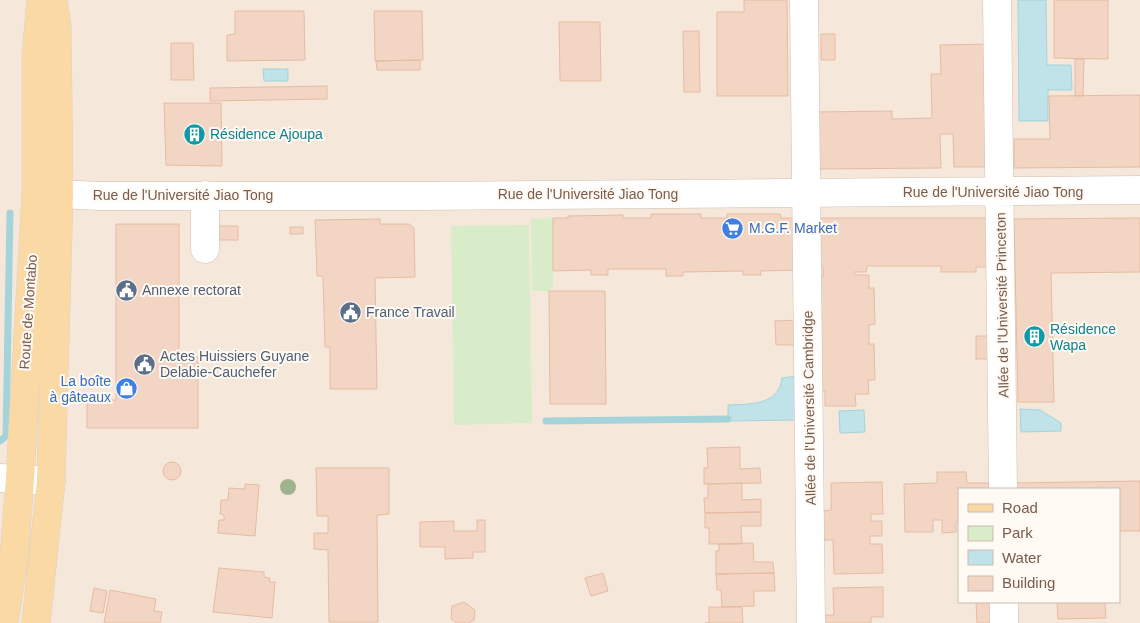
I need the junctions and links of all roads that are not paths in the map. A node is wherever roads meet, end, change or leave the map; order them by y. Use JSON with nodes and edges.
{"nodes":[{"id":1,"x":41,"y":0,"type":"edge"},
{"id":2,"x":52,"y":0,"type":"edge"},
{"id":3,"x":804,"y":0,"type":"edge"},
{"id":4,"x":997,"y":0,"type":"edge"},
{"id":5,"x":1140,"y":190,"type":"edge"},
{"id":6,"x":47,"y":193,"type":"junction"},
{"id":7,"x":807,"y":193,"type":"junction"},
{"id":8,"x":1001,"y":193,"type":"junction"},
{"id":9,"x":205,"y":196,"type":"junction"},
{"id":10,"x":206,"y":249,"type":"dead end"},
{"id":11,"x":10,"y":478,"type":"edge"},
{"id":12,"x":51,"y":481,"type":"junction"},
{"id":13,"x":1003,"y":488,"type":"edge"},
{"id":14,"x":1004,"y":603,"type":"edge"},
{"id":15,"x":4,"y":623,"type":"edge"},
{"id":16,"x":36,"y":623,"type":"edge"},
{"id":17,"x":811,"y":623,"type":"edge"},
{"id":18,"x":1004,"y":623,"type":"edge"}],
"edges":[{"from":1,"to":6,"type":"main road","name":"Route de Montabo"},
{"from":2,"to":6,"type":"main road","name":"Route de Montabo"},
{"from":3,"to":7,"type":"street","name":"Allée de l'Université Cambridge"},
{"from":4,"to":8,"type":"street","name":"Allée de l'Université Princeton"},
{"from":5,"to":8,"type":"street","name":"Rue de l'Université Jiao Tong"},
{"from":6,"to":9,"type":"street","name":"Rue de l'Université Jiao Tong"},
{"from":6,"to":11,"type":"main road","name":"Route de Montabo"},
{"from":6,"to":12,"type":"main road","name":"Route de Montabo"},
{"from":7,"to":8,"type":"street","name":"Rue de l'Université Jiao Tong"},
{"from":7,"to":9,"type":"street","name":"Rue de l'Université Jiao Tong"},
{"from":7,"to":17,"type":"street","name":"Allée de l'Université Cambridge"},
{"from":8,"to":13,"type":"street","name":"Allée de l'Université Princeton"},
{"from":9,"to":10,"type":"street"},
{"from":11,"to":12,"type":"street"},
{"from":11,"to":15,"type":"main road","name":"Route de Montabo"},
{"from":12,"to":16,"type":"main road","name":"Route de Montabo"},
{"from":14,"to":18,"type":"street"}]}
